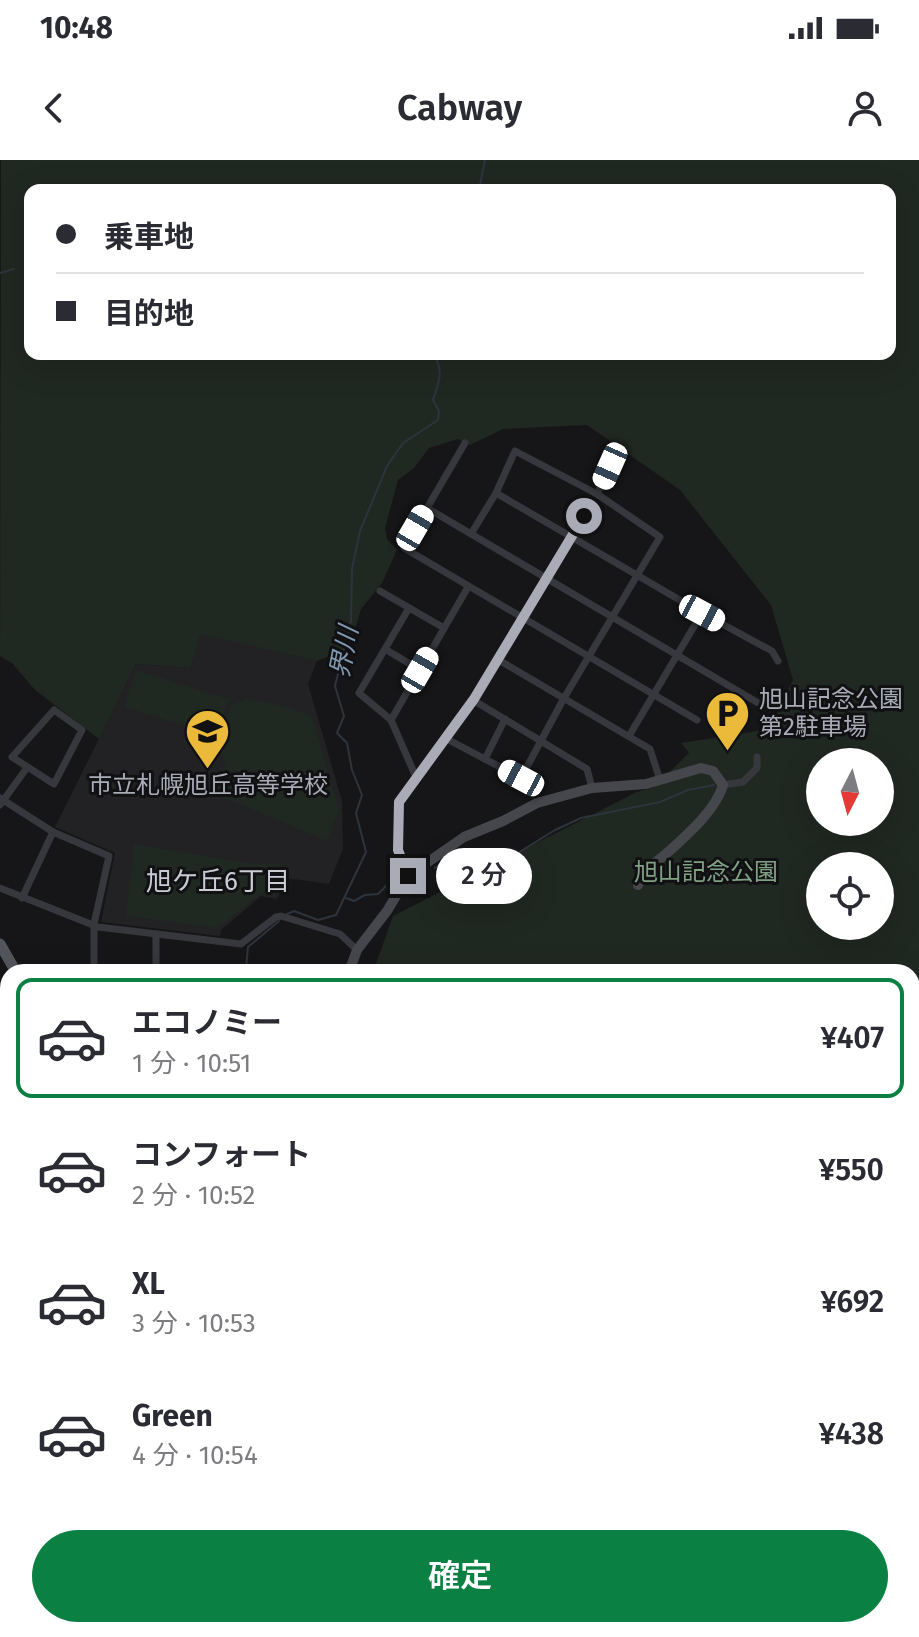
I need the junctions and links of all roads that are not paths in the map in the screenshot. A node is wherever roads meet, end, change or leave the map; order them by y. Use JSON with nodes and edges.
{"nodes":[{"id":1,"x":465,"y":443,"type":"dead end"},
{"id":2,"x":610,"y":466,"type":"dead end"},
{"id":3,"x":496,"y":493,"type":"junction"},
{"id":4,"x":597,"y":494,"type":"junction"},
{"id":5,"x":427,"y":508,"type":"junction"},
{"id":6,"x":471,"y":534,"type":"junction"},
{"id":7,"x":571,"y":537,"type":"junction"},
{"id":8,"x":638,"y":576,"type":"junction"},
{"id":9,"x":545,"y":577,"type":"junction"},
{"id":10,"x":468,"y":587,"type":"junction"},
{"id":11,"x":380,"y":591,"type":"dead end"},
{"id":12,"x":409,"y":608,"type":"junction"},
{"id":13,"x":702,"y":613,"type":"junction"},
{"id":14,"x":612,"y":617,"type":"junction"},
{"id":15,"x":522,"y":618,"type":"junction"},
{"id":16,"x":444,"y":628,"type":"junction"},
{"id":17,"x":385,"y":649,"type":"junction"},
{"id":18,"x":677,"y":654,"type":"junction"},
{"id":19,"x":588,"y":657,"type":"junction"},
{"id":20,"x":497,"y":659,"type":"junction"},
{"id":21,"x":778,"y":661,"type":"dead end"},
{"id":22,"x":420,"y":670,"type":"junction"},
{"id":23,"x":653,"y":696,"type":"junction"},
{"id":24,"x":564,"y":698,"type":"junction"},
{"id":25,"x":473,"y":700,"type":"junction"},
{"id":26,"x":760,"y":704,"type":"dead end"},
{"id":27,"x":505,"y":719,"type":"junction"},
{"id":28,"x":391,"y":720,"type":"junction"},
{"id":29,"x":697,"y":720,"type":"dead end"},
{"id":30,"x":629,"y":736,"type":"junction"},
{"id":31,"x":445,"y":738,"type":"junction"},
{"id":32,"x":540,"y":739,"type":"junction"},
{"id":33,"x":757,"y":757,"type":"dead end"},
{"id":34,"x":485,"y":759,"type":"junction"},
{"id":35,"x":26,"y":769,"type":"junction"},
{"id":36,"x":416,"y":777,"type":"junction"},
{"id":37,"x":660,"y":780,"type":"junction"},
{"id":38,"x":723,"y":785,"type":"junction"},
{"id":39,"x":592,"y":788,"type":"junction"},
{"id":40,"x":1,"y":801,"type":"edge"},
{"id":41,"x":53,"y":832,"type":"junction"},
{"id":42,"x":408,"y":876,"type":"junction"},
{"id":43,"x":638,"y":885,"type":"dead end"},
{"id":44,"x":0,"y":888,"type":"edge"},
{"id":45,"x":22,"y":898,"type":"junction"},
{"id":46,"x":94,"y":924,"type":"junction"},
{"id":47,"x":156,"y":934,"type":"junction"},
{"id":48,"x":0,"y":944,"type":"edge"},
{"id":49,"x":357,"y":950,"type":"junction"},
{"id":50,"x":3,"y":957,"type":"edge"},
{"id":51,"x":94,"y":964,"type":"edge"},
{"id":52,"x":156,"y":964,"type":"edge"},
{"id":53,"x":352,"y":964,"type":"edge"}],
"edges":[{"from":1,"to":5,"type":"street"},
{"from":2,"to":4,"type":"street"},
{"from":3,"to":4,"type":"street"},
{"from":3,"to":6,"type":"street"},
{"from":3,"to":7,"type":"street"},
{"from":4,"to":7,"type":"street"},
{"from":4,"to":8,"type":"street"},
{"from":5,"to":6,"type":"street"},
{"from":5,"to":10,"type":"street"},
{"from":6,"to":9,"type":"street"},
{"from":7,"to":8,"type":"street"},
{"from":7,"to":9,"type":"street"},
{"from":8,"to":13,"type":"street"},
{"from":8,"to":14,"type":"street"},
{"from":9,"to":14,"type":"street"},
{"from":9,"to":15,"type":"street"},
{"from":10,"to":15,"type":"street"},
{"from":10,"to":16,"type":"street"},
{"from":11,"to":12,"type":"street"},
{"from":12,"to":16,"type":"street"},
{"from":12,"to":17,"type":"street"},
{"from":13,"to":18,"type":"street"},
{"from":13,"to":21,"type":"street"},
{"from":14,"to":18,"type":"street"},
{"from":14,"to":19,"type":"street"},
{"from":15,"to":19,"type":"street"},
{"from":15,"to":20,"type":"street"},
{"from":16,"to":22,"type":"street"},
{"from":17,"to":22,"type":"street"},
{"from":17,"to":28,"type":"street"},
{"from":18,"to":23,"type":"street"},
{"from":18,"to":26,"type":"street"},
{"from":19,"to":23,"type":"street"},
{"from":19,"to":24,"type":"street"},
{"from":20,"to":24,"type":"street"},
{"from":20,"to":25,"type":"street"},
{"from":22,"to":28,"type":"street"},
{"from":23,"to":29,"type":"street"},
{"from":23,"to":30,"type":"street"},
{"from":24,"to":30,"type":"street"},
{"from":24,"to":32,"type":"street"},
{"from":25,"to":27,"type":"street"},
{"from":25,"to":31,"type":"street"},
{"from":27,"to":32,"type":"street"},
{"from":27,"to":34,"type":"street"},
{"from":28,"to":36,"type":"street"},
{"from":30,"to":37,"type":"street"},
{"from":31,"to":34,"type":"street"},
{"from":31,"to":36,"type":"street"},
{"from":32,"to":34,"type":"street"},
{"from":32,"to":39,"type":"street"},
{"from":33,"to":38,"type":"street"},
{"from":35,"to":35,"type":"street"},
{"from":35,"to":40,"type":"street"},
{"from":36,"to":42,"type":"street"},
{"from":37,"to":38,"type":"street"},
{"from":37,"to":39,"type":"street"},
{"from":38,"to":43,"type":"street"},
{"from":39,"to":42,"type":"street"},
{"from":40,"to":41,"type":"street"},
{"from":41,"to":45,"type":"street"},
{"from":41,"to":46,"type":"street"},
{"from":42,"to":49,"type":"street"},
{"from":44,"to":45,"type":"street"},
{"from":45,"to":46,"type":"street"},
{"from":46,"to":47,"type":"street"},
{"from":46,"to":51,"type":"street"},
{"from":47,"to":49,"type":"street"},
{"from":47,"to":52,"type":"street"},
{"from":48,"to":50,"type":"main road"},
{"from":49,"to":53,"type":"street"}]}
